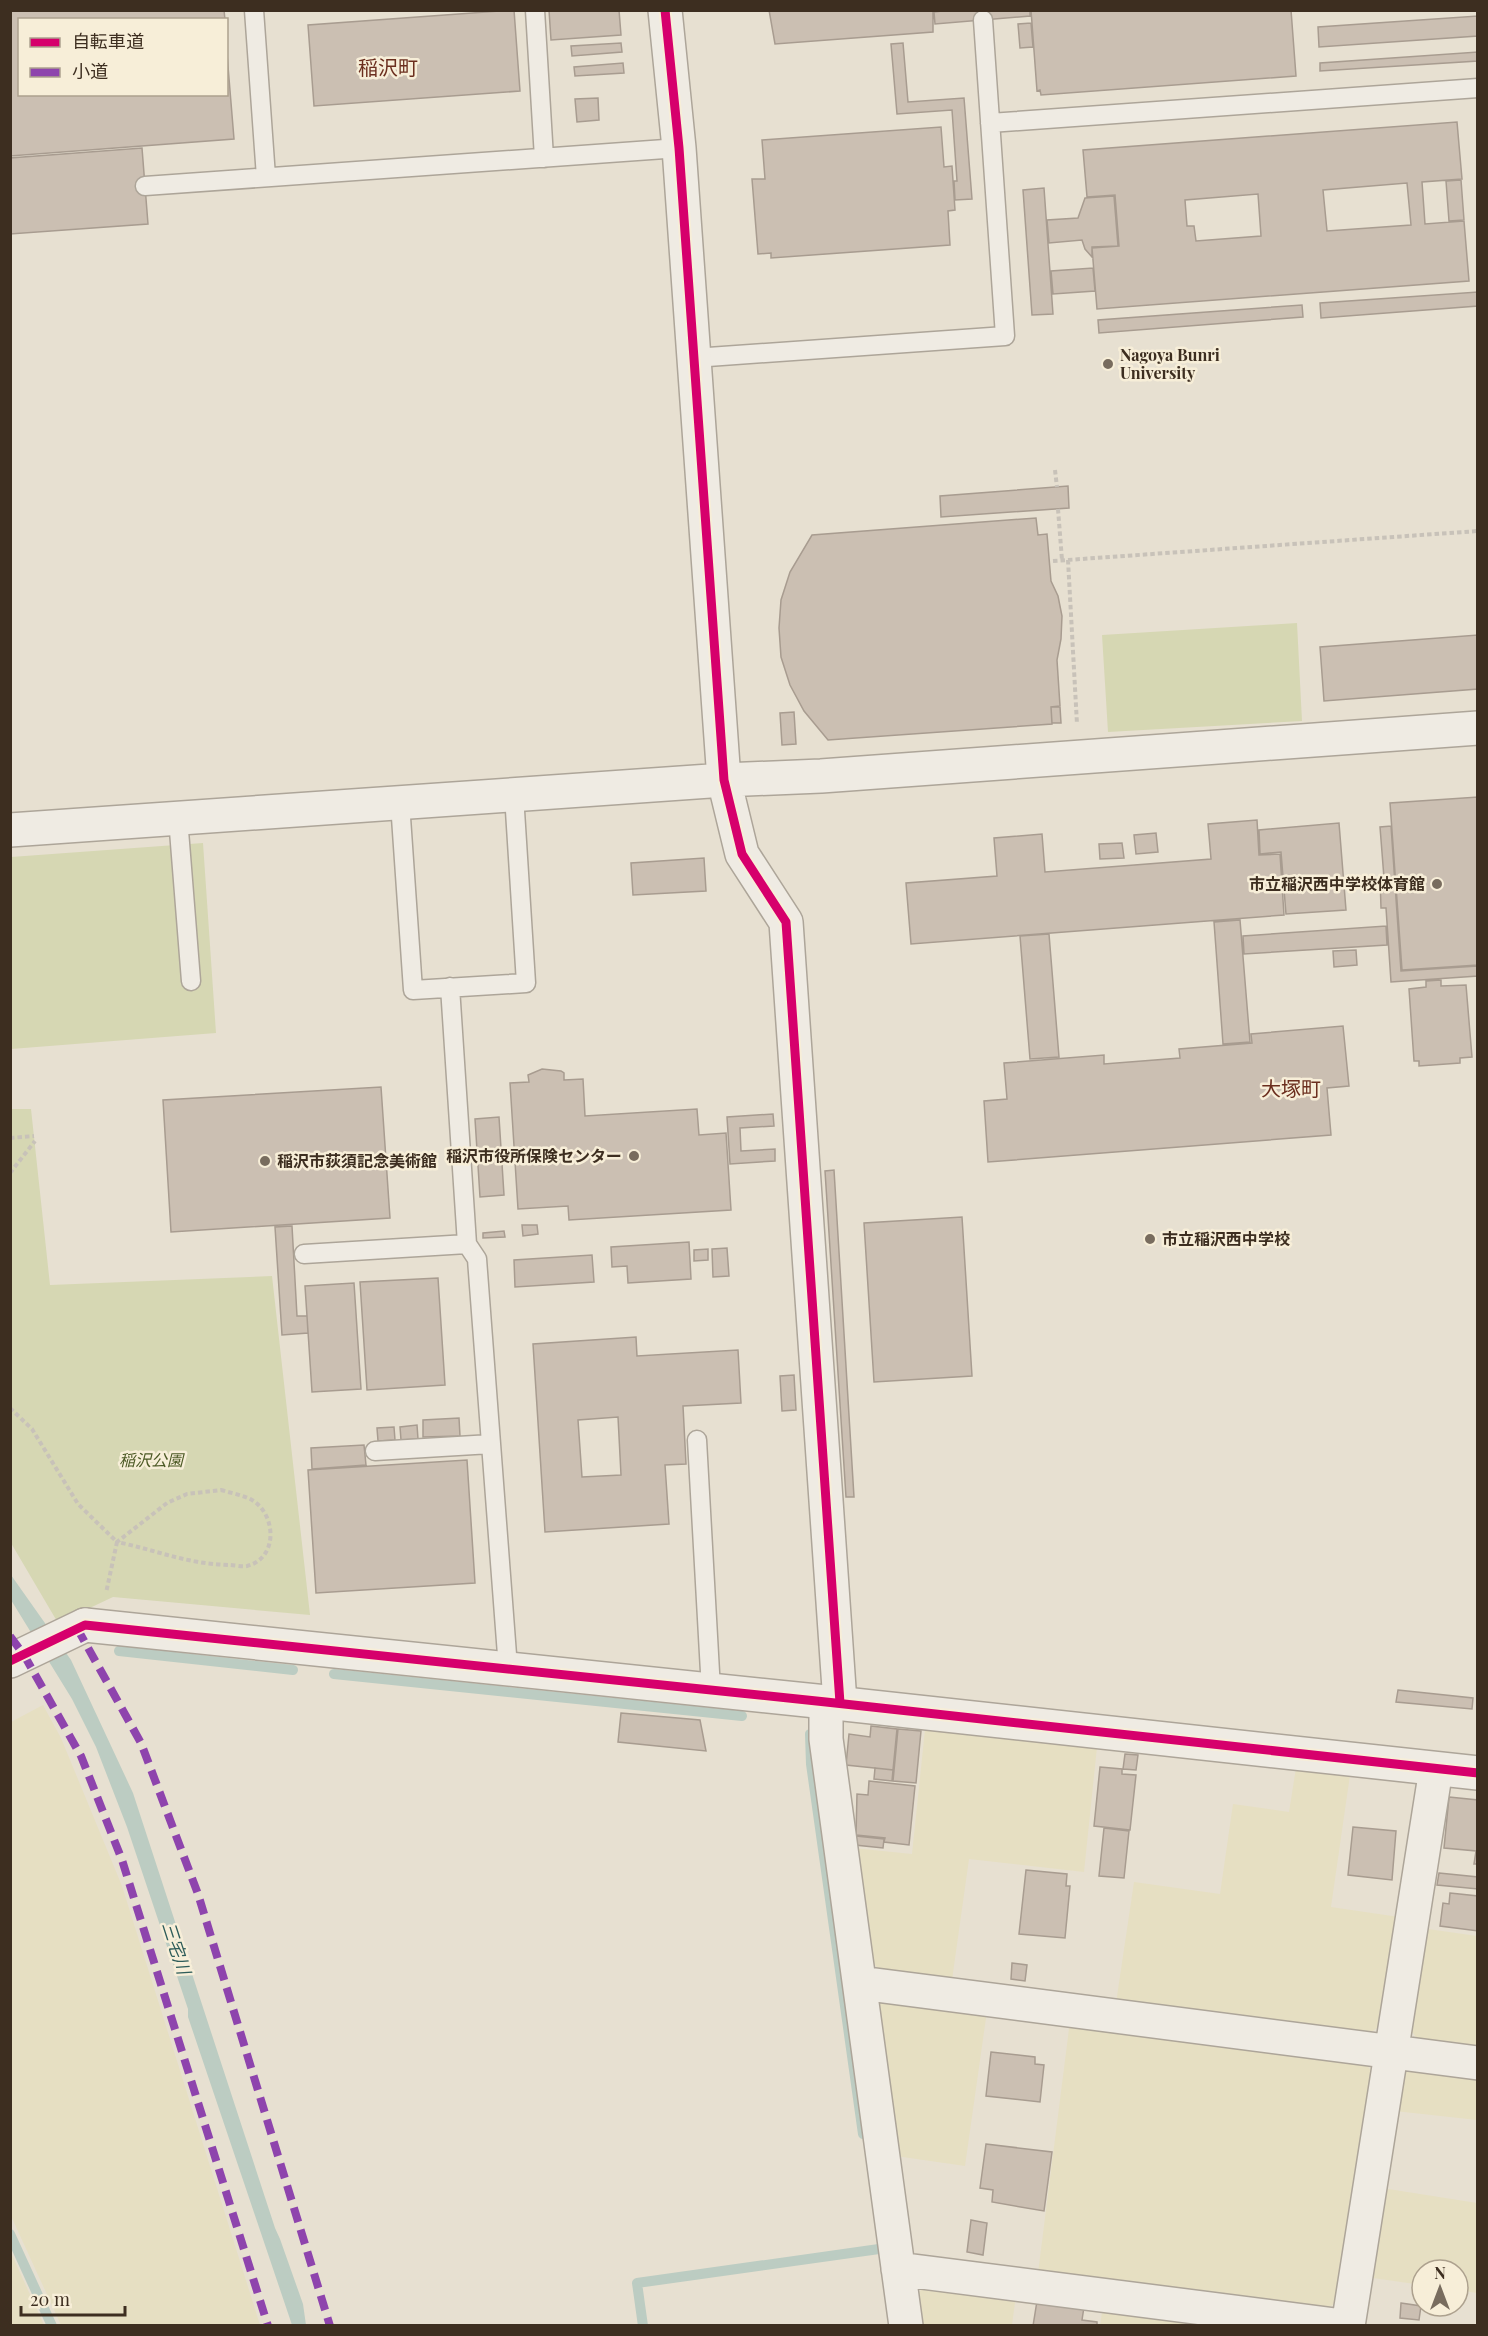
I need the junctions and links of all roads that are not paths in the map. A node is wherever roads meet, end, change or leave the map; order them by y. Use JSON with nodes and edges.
{"nodes":[{"id":1,"x":254,"y":10,"type":"edge"},
{"id":2,"x":535,"y":10,"type":"edge"},
{"id":3,"x":665,"y":10,"type":"edge"},
{"id":4,"x":983,"y":20,"type":"dead end"},
{"id":5,"x":1478,"y":88,"type":"edge"},
{"id":6,"x":990,"y":123,"type":"junction"},
{"id":7,"x":679,"y":148,"type":"junction"},
{"id":8,"x":544,"y":158,"type":"junction"},
{"id":9,"x":266,"y":177,"type":"junction"},
{"id":10,"x":145,"y":186,"type":"dead end"},
{"id":11,"x":694,"y":358,"type":"junction"},
{"id":12,"x":1478,"y":728,"type":"edge"},
{"id":13,"x":724,"y":780,"type":"junction"},
{"id":14,"x":514,"y":795,"type":"junction"},
{"id":15,"x":400,"y":803,"type":"junction"},
{"id":16,"x":178,"y":818,"type":"junction"},
{"id":17,"x":10,"y":830,"type":"edge"},
{"id":18,"x":191,"y":981,"type":"dead end"},
{"id":19,"x":450,"y":987,"type":"junction"},
{"id":20,"x":467,"y":1244,"type":"junction"},
{"id":21,"x":304,"y":1254,"type":"dead end"},
{"id":22,"x":696,"y":1440,"type":"dead end"},
{"id":23,"x":491,"y":1444,"type":"junction"},
{"id":24,"x":375,"y":1451,"type":"dead end"},
{"id":25,"x":20,"y":1657,"type":"edge"},
{"id":26,"x":508,"y":1668,"type":"junction"},
{"id":27,"x":711,"y":1690,"type":"junction"},
{"id":28,"x":833,"y":1702,"type":"junction"},
{"id":29,"x":1436,"y":1768,"type":"junction"},
{"id":30,"x":1478,"y":1773,"type":"edge"},
{"id":31,"x":860,"y":1983,"type":"junction"},
{"id":32,"x":1391,"y":2052,"type":"junction"},
{"id":33,"x":1478,"y":2063,"type":"edge"},
{"id":34,"x":898,"y":2269,"type":"junction"},
{"id":35,"x":906,"y":2325,"type":"edge"},
{"id":36,"x":1343,"y":2325,"type":"edge"},
{"id":37,"x":1348,"y":2325,"type":"edge"}],
"edges":[{"from":1,"to":9,"type":"lane"},
{"from":2,"to":8,"type":"lane"},
{"from":3,"to":7,"type":"street"},
{"from":4,"to":6,"type":"lane"},
{"from":5,"to":6,"type":"lane"},
{"from":6,"to":11,"type":"lane"},
{"from":7,"to":8,"type":"lane"},
{"from":7,"to":11,"type":"street"},
{"from":8,"to":9,"type":"lane"},
{"from":9,"to":10,"type":"lane"},
{"from":11,"to":13,"type":"street"},
{"from":12,"to":13,"type":"street"},
{"from":13,"to":14,"type":"street"},
{"from":13,"to":28,"type":"street"},
{"from":14,"to":15,"type":"street"},
{"from":14,"to":19,"type":"lane"},
{"from":15,"to":16,"type":"street"},
{"from":15,"to":19,"type":"lane"},
{"from":16,"to":17,"type":"street"},
{"from":16,"to":18,"type":"lane"},
{"from":19,"to":20,"type":"lane"},
{"from":20,"to":21,"type":"lane"},
{"from":20,"to":23,"type":"lane"},
{"from":22,"to":27,"type":"lane"},
{"from":23,"to":24,"type":"lane"},
{"from":23,"to":26,"type":"lane"},
{"from":25,"to":26,"type":"street"},
{"from":26,"to":27,"type":"street"},
{"from":27,"to":28,"type":"street"},
{"from":28,"to":29,"type":"street"},
{"from":28,"to":31,"type":"street"},
{"from":29,"to":30,"type":"street"},
{"from":29,"to":32,"type":"street"},
{"from":31,"to":32,"type":"street"},
{"from":31,"to":34,"type":"street"},
{"from":32,"to":33,"type":"street"},
{"from":32,"to":37,"type":"street"},
{"from":34,"to":35,"type":"street"},
{"from":34,"to":36,"type":"street"}]}
